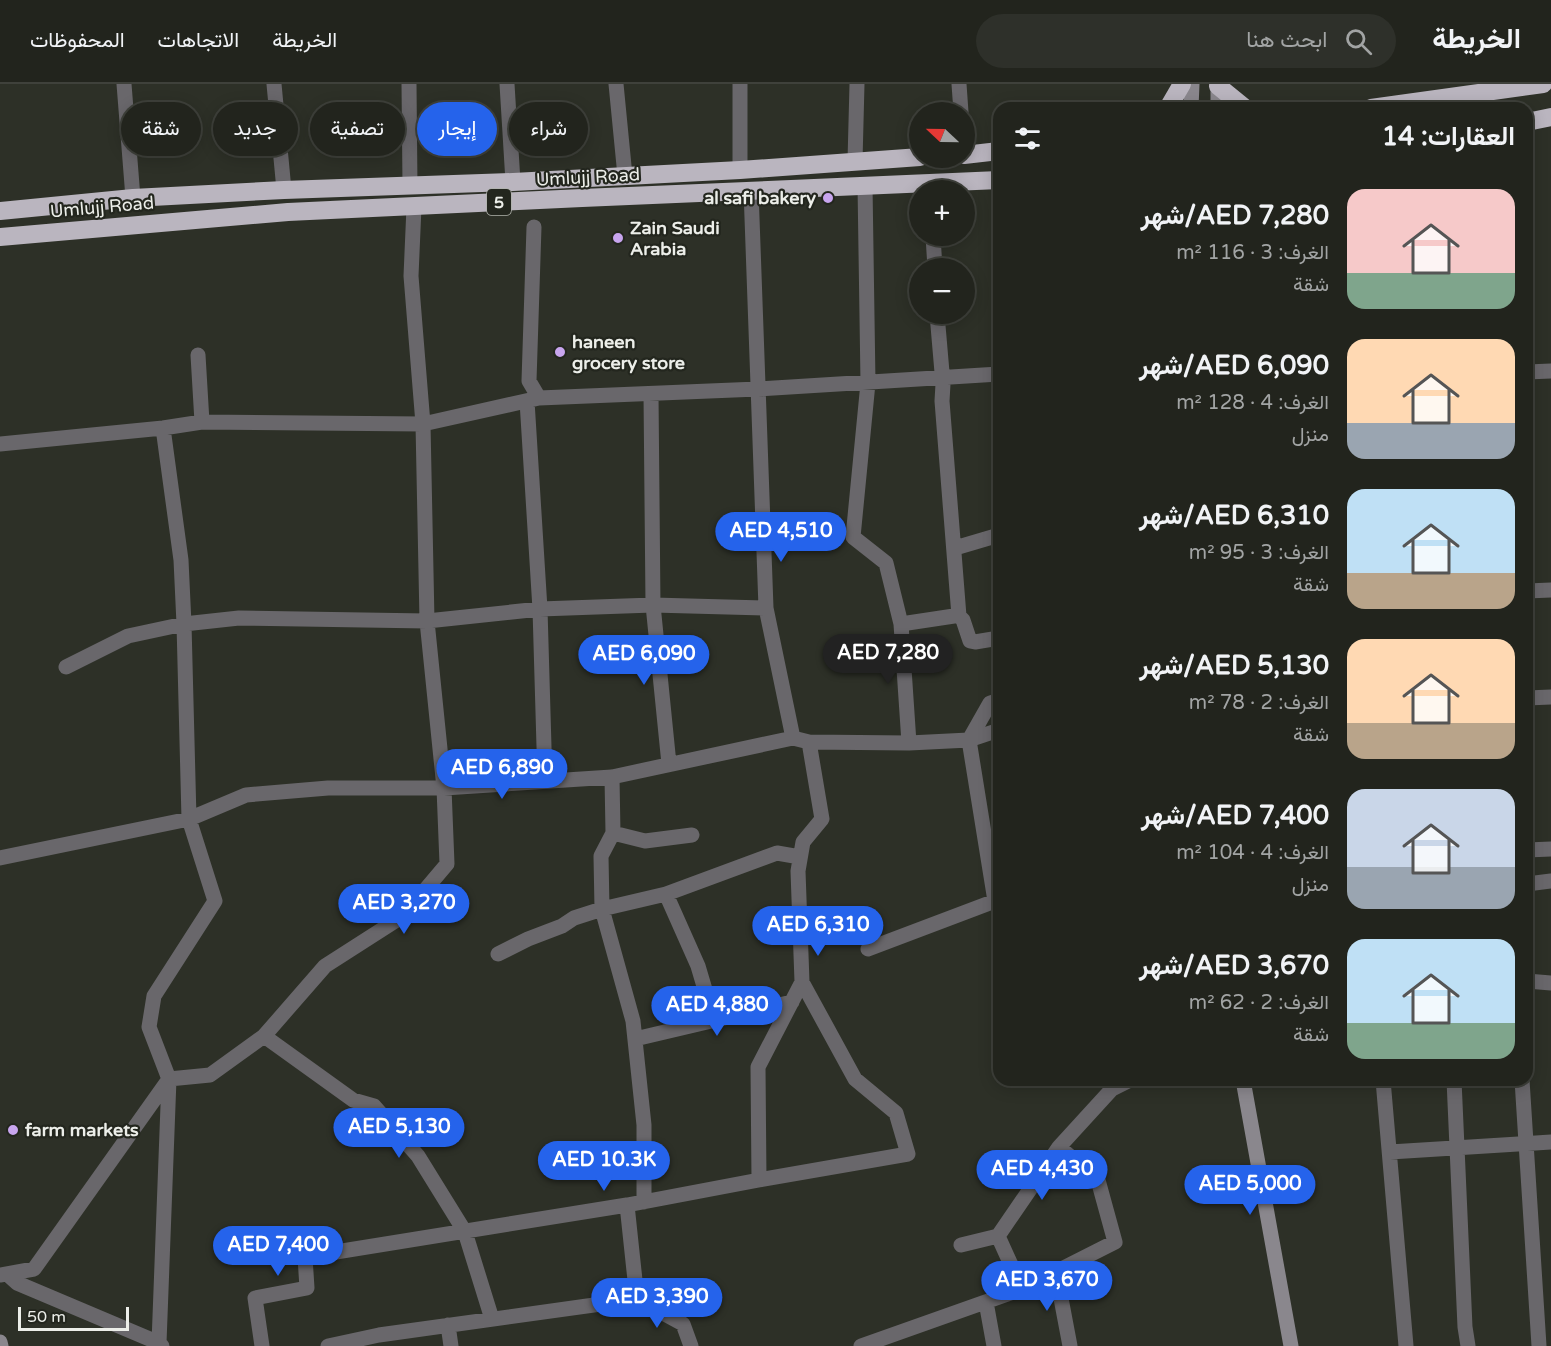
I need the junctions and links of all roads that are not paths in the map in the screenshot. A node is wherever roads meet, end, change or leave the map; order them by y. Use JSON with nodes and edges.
{"nodes":[{"id":1,"x":124,"y":84,"type":"edge"},
{"id":2,"x":274,"y":84,"type":"edge"},
{"id":3,"x":410,"y":84,"type":"edge"},
{"id":4,"x":507,"y":84,"type":"edge"},
{"id":5,"x":615,"y":84,"type":"edge"},
{"id":6,"x":740,"y":84,"type":"edge"},
{"id":7,"x":856,"y":84,"type":"edge"},
{"id":8,"x":959,"y":84,"type":"edge"},
{"id":9,"x":1182,"y":84,"type":"edge"},
{"id":10,"x":1192,"y":84,"type":"edge"},
{"id":11,"x":1544,"y":84,"type":"edge"},
{"id":12,"x":1218,"y":85,"type":"edge"},
{"id":13,"x":960,"y":102,"type":"edge"},
{"id":14,"x":1172,"y":102,"type":"edge"},
{"id":15,"x":1191,"y":102,"type":"edge"},
{"id":16,"x":1218,"y":102,"type":"edge"},
{"id":17,"x":1238,"y":102,"type":"edge"},
{"id":18,"x":1414,"y":102,"type":"edge"},
{"id":19,"x":1551,"y":117,"type":"edge"},
{"id":20,"x":1533,"y":121,"type":"edge"},
{"id":21,"x":993,"y":152,"type":"edge"},
{"id":22,"x":975,"y":153,"type":"edge"},
{"id":23,"x":909,"y":158,"type":"edge"},
{"id":24,"x":855,"y":161,"type":"junction"},
{"id":25,"x":740,"y":170,"type":"junction"},
{"id":26,"x":625,"y":176,"type":"junction"},
{"id":27,"x":993,"y":180,"type":"edge"},
{"id":28,"x":513,"y":182,"type":"junction"},
{"id":29,"x":865,"y":185,"type":"junction"},
{"id":30,"x":410,"y":186,"type":"junction"},
{"id":31,"x":284,"y":190,"type":"junction"},
{"id":32,"x":751,"y":190,"type":"junction"},
{"id":33,"x":133,"y":198,"type":"junction"},
{"id":34,"x":414,"y":207,"type":"junction"},
{"id":35,"x":0,"y":211,"type":"edge"},
{"id":36,"x":534,"y":227,"type":"dead end"},
{"id":37,"x":0,"y":237,"type":"edge"},
{"id":38,"x":938,"y":324,"type":"edge"},
{"id":39,"x":198,"y":355,"type":"dead end"},
{"id":40,"x":1551,"y":371,"type":"edge"},
{"id":41,"x":1533,"y":372,"type":"edge"},
{"id":42,"x":993,"y":374,"type":"edge"},
{"id":43,"x":941,"y":378,"type":"junction"},
{"id":44,"x":868,"y":383,"type":"junction"},
{"id":45,"x":758,"y":389,"type":"junction"},
{"id":46,"x":651,"y":394,"type":"junction"},
{"id":47,"x":533,"y":399,"type":"junction"},
{"id":48,"x":202,"y":422,"type":"junction"},
{"id":49,"x":423,"y":424,"type":"junction"},
{"id":50,"x":163,"y":428,"type":"junction"},
{"id":51,"x":0,"y":444,"type":"edge"},
{"id":52,"x":993,"y":537,"type":"edge"},
{"id":53,"x":955,"y":548,"type":"junction"},
{"id":54,"x":1551,"y":590,"type":"edge"},
{"id":55,"x":1533,"y":591,"type":"edge"},
{"id":56,"x":653,"y":605,"type":"junction"},
{"id":57,"x":766,"y":608,"type":"junction"},
{"id":58,"x":540,"y":609,"type":"junction"},
{"id":59,"x":959,"y":616,"type":"junction"},
{"id":60,"x":427,"y":621,"type":"junction"},
{"id":61,"x":184,"y":624,"type":"junction"},
{"id":62,"x":901,"y":624,"type":"junction"},
{"id":63,"x":993,"y":639,"type":"edge"},
{"id":64,"x":66,"y":667,"type":"dead end"},
{"id":65,"x":1551,"y":697,"type":"edge"},
{"id":66,"x":1533,"y":698,"type":"edge"},
{"id":67,"x":993,"y":702,"type":"edge"},
{"id":68,"x":993,"y":732,"type":"edge"},
{"id":69,"x":793,"y":738,"type":"junction"},
{"id":70,"x":969,"y":740,"type":"junction"},
{"id":71,"x":809,"y":742,"type":"junction"},
{"id":72,"x":909,"y":743,"type":"junction"},
{"id":73,"x":669,"y":765,"type":"junction"},
{"id":74,"x":612,"y":777,"type":"junction"},
{"id":75,"x":545,"y":781,"type":"junction"},
{"id":76,"x":444,"y":788,"type":"junction"},
{"id":77,"x":189,"y":819,"type":"junction"},
{"id":78,"x":613,"y":833,"type":"junction"},
{"id":79,"x":692,"y":835,"type":"dead end"},
{"id":80,"x":1551,"y":849,"type":"edge"},
{"id":81,"x":1533,"y":850,"type":"edge"},
{"id":82,"x":800,"y":857,"type":"junction"},
{"id":83,"x":0,"y":858,"type":"edge"},
{"id":84,"x":1551,"y":881,"type":"edge"},
{"id":85,"x":1533,"y":883,"type":"edge"},
{"id":86,"x":993,"y":889,"type":"edge"},
{"id":87,"x":666,"y":894,"type":"junction"},
{"id":88,"x":993,"y":902,"type":"edge"},
{"id":89,"x":603,"y":909,"type":"junction"},
{"id":90,"x":868,"y":949,"type":"dead end"},
{"id":91,"x":498,"y":954,"type":"dead end"},
{"id":92,"x":802,"y":982,"type":"junction"},
{"id":93,"x":1533,"y":982,"type":"edge"},
{"id":94,"x":1551,"y":983,"type":"edge"},
{"id":95,"x":792,"y":1002,"type":"junction"},
{"id":96,"x":714,"y":1020,"type":"junction"},
{"id":97,"x":264,"y":1036,"type":"junction"},
{"id":98,"x":635,"y":1039,"type":"junction"},
{"id":99,"x":169,"y":1079,"type":"junction"},
{"id":100,"x":1118,"y":1086,"type":"edge"},
{"id":101,"x":1244,"y":1086,"type":"edge"},
{"id":102,"x":1384,"y":1086,"type":"edge"},
{"id":103,"x":1454,"y":1086,"type":"edge"},
{"id":104,"x":1522,"y":1086,"type":"edge"},
{"id":105,"x":1551,"y":1142,"type":"edge"},
{"id":106,"x":1526,"y":1143,"type":"junction"},
{"id":107,"x":1059,"y":1147,"type":"junction"},
{"id":108,"x":1456,"y":1147,"type":"junction"},
{"id":109,"x":1390,"y":1152,"type":"junction"},
{"id":110,"x":759,"y":1180,"type":"junction"},
{"id":111,"x":644,"y":1202,"type":"junction"},
{"id":112,"x":627,"y":1205,"type":"junction"},
{"id":113,"x":465,"y":1232,"type":"junction"},
{"id":114,"x":999,"y":1236,"type":"junction"},
{"id":115,"x":961,"y":1245,"type":"dead end"},
{"id":116,"x":1056,"y":1272,"type":"junction"},
{"id":117,"x":4,"y":1275,"type":"edge"},
{"id":118,"x":1022,"y":1289,"type":"junction"},
{"id":119,"x":637,"y":1299,"type":"junction"},
{"id":120,"x":986,"y":1302,"type":"junction"},
{"id":121,"x":492,"y":1319,"type":"junction"},
{"id":122,"x":448,"y":1325,"type":"junction"},
{"id":123,"x":160,"y":1345,"type":"edge"},
{"id":124,"x":262,"y":1346,"type":"edge"},
{"id":125,"x":328,"y":1346,"type":"edge"},
{"id":126,"x":451,"y":1346,"type":"edge"},
{"id":127,"x":691,"y":1346,"type":"edge"},
{"id":128,"x":861,"y":1346,"type":"edge"},
{"id":129,"x":994,"y":1346,"type":"edge"},
{"id":130,"x":1070,"y":1346,"type":"edge"},
{"id":131,"x":1291,"y":1346,"type":"edge"},
{"id":132,"x":1406,"y":1346,"type":"edge"},
{"id":133,"x":1468,"y":1346,"type":"edge"},
{"id":134,"x":1539,"y":1346,"type":"edge"}],
"edges":[{"from":1,"to":33,"type":"street"},
{"from":2,"to":31,"type":"street"},
{"from":3,"to":30,"type":"street"},
{"from":4,"to":28,"type":"street"},
{"from":5,"to":26,"type":"street"},
{"from":6,"to":25,"type":"street"},
{"from":7,"to":24,"type":"street"},
{"from":8,"to":13,"type":"street"},
{"from":9,"to":14,"type":"highway"},
{"from":10,"to":15,"type":"main road"},
{"from":11,"to":18,"type":"highway"},
{"from":12,"to":16,"type":"main road"},
{"from":12,"to":17,"type":"highway"},
{"from":19,"to":20,"type":"highway"},
{"from":21,"to":22,"type":"highway"},
{"from":23,"to":24,"type":"highway","name":"Umlujj Road","number":"5"},
{"from":24,"to":25,"type":"highway","name":"Umlujj Road","number":"5"},
{"from":25,"to":26,"type":"highway","name":"Umlujj Road","number":"5"},
{"from":26,"to":28,"type":"highway","name":"Umlujj Road","number":"5"},
{"from":27,"to":29,"type":"highway","name":"Umlujj Road","number":"5"},
{"from":28,"to":30,"type":"highway","name":"Umlujj Road","number":"5"},
{"from":29,"to":32,"type":"highway","name":"Umlujj Road","number":"5"},
{"from":29,"to":44,"type":"street"},
{"from":30,"to":31,"type":"highway","name":"Umlujj Road","number":"5"},
{"from":31,"to":33,"type":"highway","name":"Umlujj Road","number":"5"},
{"from":32,"to":34,"type":"highway","name":"Umlujj Road","number":"5"},
{"from":32,"to":45,"type":"street"},
{"from":33,"to":35,"type":"highway","name":"Umlujj Road","number":"5"},
{"from":34,"to":37,"type":"highway","name":"Umlujj Road","number":"5"},
{"from":34,"to":49,"type":"street"},
{"from":36,"to":47,"type":"street"},
{"from":38,"to":43,"type":"street"},
{"from":39,"to":48,"type":"street"},
{"from":40,"to":41,"type":"street"},
{"from":42,"to":43,"type":"street"},
{"from":43,"to":44,"type":"street"},
{"from":43,"to":53,"type":"street"},
{"from":44,"to":45,"type":"street"},
{"from":44,"to":62,"type":"street"},
{"from":45,"to":46,"type":"street"},
{"from":45,"to":57,"type":"street"},
{"from":46,"to":47,"type":"street"},
{"from":46,"to":56,"type":"street"},
{"from":47,"to":49,"type":"street"},
{"from":47,"to":58,"type":"street"},
{"from":48,"to":49,"type":"street"},
{"from":48,"to":50,"type":"street"},
{"from":49,"to":60,"type":"street"},
{"from":50,"to":51,"type":"street"},
{"from":50,"to":61,"type":"street"},
{"from":52,"to":53,"type":"street"},
{"from":53,"to":59,"type":"street"},
{"from":54,"to":55,"type":"street"},
{"from":56,"to":57,"type":"street"},
{"from":56,"to":58,"type":"street"},
{"from":56,"to":73,"type":"street"},
{"from":57,"to":69,"type":"street"},
{"from":58,"to":60,"type":"street"},
{"from":58,"to":75,"type":"street"},
{"from":59,"to":62,"type":"street"},
{"from":59,"to":63,"type":"street"},
{"from":60,"to":61,"type":"street"},
{"from":60,"to":76,"type":"street"},
{"from":61,"to":64,"type":"street"},
{"from":61,"to":77,"type":"street"},
{"from":62,"to":72,"type":"street"},
{"from":65,"to":66,"type":"street"},
{"from":67,"to":70,"type":"street"},
{"from":68,"to":70,"type":"street"},
{"from":69,"to":71,"type":"street"},
{"from":69,"to":73,"type":"street"},
{"from":70,"to":72,"type":"street"},
{"from":70,"to":86,"type":"street"},
{"from":71,"to":72,"type":"street"},
{"from":71,"to":82,"type":"street"},
{"from":73,"to":74,"type":"street"},
{"from":74,"to":75,"type":"street"},
{"from":74,"to":78,"type":"street"},
{"from":75,"to":76,"type":"street"},
{"from":76,"to":77,"type":"street"},
{"from":76,"to":97,"type":"street"},
{"from":77,"to":83,"type":"street"},
{"from":77,"to":99,"type":"street"},
{"from":78,"to":79,"type":"street"},
{"from":78,"to":89,"type":"street"},
{"from":80,"to":81,"type":"street"},
{"from":82,"to":87,"type":"street"},
{"from":82,"to":92,"type":"street"},
{"from":84,"to":85,"type":"street"},
{"from":87,"to":89,"type":"street"},
{"from":87,"to":96,"type":"street"},
{"from":88,"to":90,"type":"street"},
{"from":89,"to":91,"type":"street"},
{"from":89,"to":98,"type":"street"},
{"from":92,"to":95,"type":"street"},
{"from":92,"to":110,"type":"street"},
{"from":93,"to":94,"type":"street"},
{"from":95,"to":96,"type":"street"},
{"from":95,"to":110,"type":"street"},
{"from":96,"to":98,"type":"street"},
{"from":97,"to":99,"type":"street"},
{"from":97,"to":113,"type":"street"},
{"from":98,"to":111,"type":"street"},
{"from":99,"to":117,"type":"street"},
{"from":99,"to":123,"type":"street"},
{"from":100,"to":107,"type":"street"},
{"from":101,"to":131,"type":"main road"},
{"from":102,"to":109,"type":"street"},
{"from":103,"to":108,"type":"street"},
{"from":104,"to":106,"type":"street"},
{"from":105,"to":106,"type":"street"},
{"from":106,"to":108,"type":"street"},
{"from":106,"to":134,"type":"street"},
{"from":107,"to":114,"type":"street"},
{"from":107,"to":116,"type":"street"},
{"from":108,"to":109,"type":"street"},
{"from":108,"to":133,"type":"street"},
{"from":109,"to":132,"type":"street"},
{"from":110,"to":111,"type":"street"},
{"from":111,"to":112,"type":"street"},
{"from":112,"to":113,"type":"street"},
{"from":112,"to":119,"type":"street"},
{"from":113,"to":121,"type":"street"},
{"from":113,"to":124,"type":"street"},
{"from":114,"to":115,"type":"street"},
{"from":114,"to":118,"type":"street"},
{"from":116,"to":118,"type":"street"},
{"from":116,"to":130,"type":"street"},
{"from":117,"to":123,"type":"street"},
{"from":118,"to":120,"type":"street"},
{"from":119,"to":121,"type":"street"},
{"from":119,"to":127,"type":"street"},
{"from":120,"to":128,"type":"street"},
{"from":120,"to":129,"type":"street"},
{"from":121,"to":122,"type":"street"},
{"from":122,"to":125,"type":"street"},
{"from":122,"to":126,"type":"street"}]}
